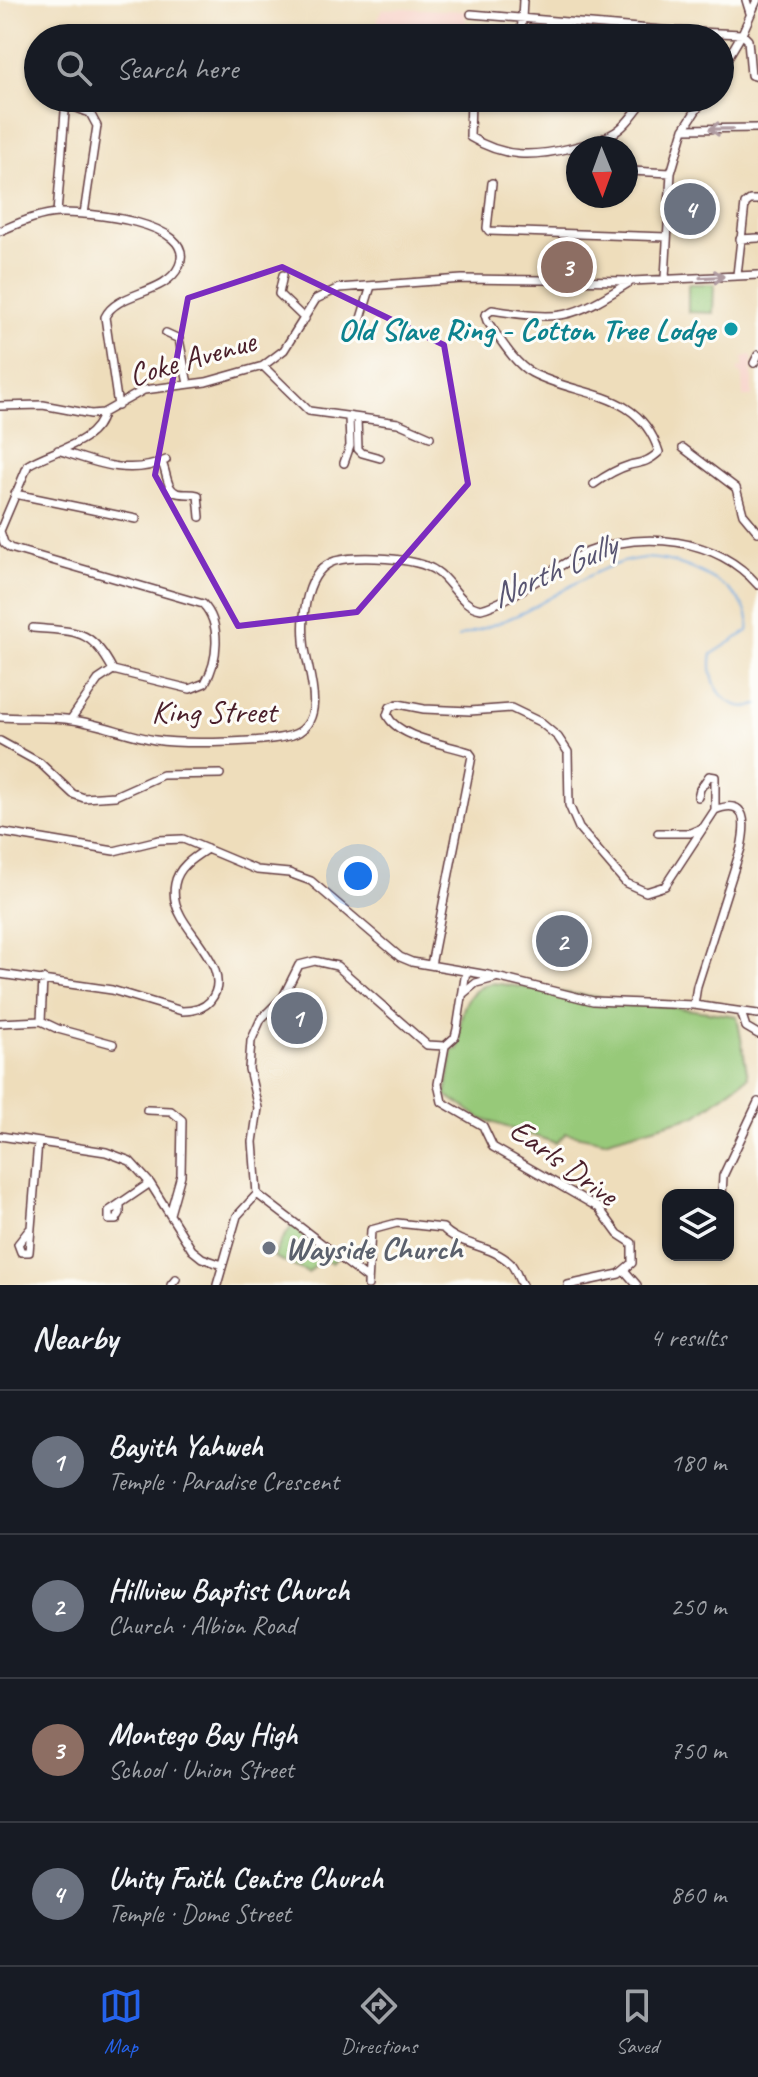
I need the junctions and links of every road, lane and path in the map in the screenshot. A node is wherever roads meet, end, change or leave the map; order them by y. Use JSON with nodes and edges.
{"nodes":[{"id":1,"x":523,"y":0,"type":"edge"},
{"id":2,"x":746,"y":0,"type":"edge"},
{"id":3,"x":757,"y":0,"type":"edge"},
{"id":4,"x":750,"y":13,"type":"junction"},
{"id":5,"x":471,"y":14,"type":"dead end"},
{"id":6,"x":522,"y":19,"type":"junction"},
{"id":7,"x":522,"y":24,"type":"edge"},
{"id":8,"x":595,"y":24,"type":"edge"},
{"id":9,"x":734,"y":33,"type":"edge"},
{"id":10,"x":742,"y":34,"type":"junction"},
{"id":11,"x":734,"y":47,"type":"edge"},
{"id":12,"x":758,"y":77,"type":"edge"},
{"id":13,"x":65,"y":112,"type":"edge"},
{"id":14,"x":87,"y":112,"type":"edge"},
{"id":15,"x":471,"y":112,"type":"edge"},
{"id":16,"x":633,"y":112,"type":"edge"},
{"id":17,"x":695,"y":112,"type":"edge"},
{"id":18,"x":758,"y":128,"type":"edge"},
{"id":19,"x":684,"y":129,"type":"junction"},
{"id":20,"x":638,"y":171,"type":"edge"},
{"id":21,"x":671,"y":173,"type":"junction"},
{"id":22,"x":492,"y":183,"type":"dead end"},
{"id":23,"x":758,"y":200,"type":"edge"},
{"id":24,"x":57,"y":213,"type":"junction"},
{"id":25,"x":84,"y":214,"type":"junction"},
{"id":26,"x":0,"y":231,"type":"edge"},
{"id":27,"x":667,"y":237,"type":"junction"},
{"id":28,"x":758,"y":238,"type":"edge"},
{"id":29,"x":740,"y":239,"type":"junction"},
{"id":30,"x":283,"y":275,"type":"dead end"},
{"id":31,"x":737,"y":275,"type":"junction"},
{"id":32,"x":758,"y":275,"type":"edge"},
{"id":33,"x":665,"y":278,"type":"junction"},
{"id":34,"x":632,"y":281,"type":"junction"},
{"id":35,"x":371,"y":286,"type":"junction"},
{"id":36,"x":305,"y":319,"type":"junction"},
{"id":37,"x":358,"y":328,"type":"dead end"},
{"id":38,"x":166,"y":333,"type":"dead end"},
{"id":39,"x":263,"y":366,"type":"junction"},
{"id":40,"x":188,"y":384,"type":"junction"},
{"id":41,"x":0,"y":406,"type":"edge"},
{"id":42,"x":118,"y":406,"type":"junction"},
{"id":43,"x":103,"y":413,"type":"junction"},
{"id":44,"x":353,"y":417,"type":"junction"},
{"id":45,"x":430,"y":437,"type":"dead end"},
{"id":46,"x":683,"y":448,"type":"dead end"},
{"id":47,"x":58,"y":450,"type":"junction"},
{"id":48,"x":380,"y":458,"type":"dead end"},
{"id":49,"x":344,"y":463,"type":"dead end"},
{"id":50,"x":594,"y":484,"type":"dead end"},
{"id":51,"x":15,"y":494,"type":"junction"},
{"id":52,"x":200,"y":517,"type":"dead end"},
{"id":53,"x":136,"y":519,"type":"dead end"},
{"id":54,"x":758,"y":532,"type":"edge"},
{"id":55,"x":758,"y":585,"type":"edge"},
{"id":56,"x":33,"y":628,"type":"dead end"},
{"id":57,"x":113,"y":670,"type":"junction"},
{"id":58,"x":0,"y":717,"type":"edge"},
{"id":59,"x":71,"y":719,"type":"junction"},
{"id":60,"x":0,"y":741,"type":"edge"},
{"id":61,"x":220,"y":774,"type":"dead end"},
{"id":62,"x":698,"y":797,"type":"dead end"},
{"id":63,"x":715,"y":810,"type":"junction"},
{"id":64,"x":704,"y":827,"type":"junction"},
{"id":65,"x":0,"y":832,"type":"edge"},
{"id":66,"x":658,"y":833,"type":"dead end"},
{"id":67,"x":207,"y":849,"type":"junction"},
{"id":68,"x":431,"y":965,"type":"junction"},
{"id":69,"x":470,"y":971,"type":"junction"},
{"id":70,"x":0,"y":974,"type":"edge"},
{"id":71,"x":497,"y":977,"type":"junction"},
{"id":72,"x":43,"y":979,"type":"junction"},
{"id":73,"x":463,"y":995,"type":"junction"},
{"id":74,"x":694,"y":1005,"type":"junction"},
{"id":75,"x":741,"y":1012,"type":"junction"},
{"id":76,"x":758,"y":1014,"type":"edge"},
{"id":77,"x":41,"y":1021,"type":"junction"},
{"id":78,"x":0,"y":1023,"type":"edge"},
{"id":79,"x":758,"y":1034,"type":"edge"},
{"id":80,"x":113,"y":1044,"type":"dead end"},
{"id":81,"x":445,"y":1046,"type":"junction"},
{"id":82,"x":758,"y":1102,"type":"edge"},
{"id":83,"x":147,"y":1110,"type":"dead end"},
{"id":84,"x":0,"y":1136,"type":"edge"},
{"id":85,"x":38,"y":1142,"type":"junction"},
{"id":86,"x":150,"y":1183,"type":"junction"},
{"id":87,"x":722,"y":1189,"type":"edge"},
{"id":88,"x":257,"y":1194,"type":"junction"},
{"id":89,"x":120,"y":1205,"type":"dead end"},
{"id":90,"x":170,"y":1214,"type":"junction"},
{"id":91,"x":29,"y":1230,"type":"dead end"},
{"id":92,"x":222,"y":1265,"type":"junction"},
{"id":93,"x":624,"y":1270,"type":"junction"},
{"id":94,"x":368,"y":1282,"type":"edge"},
{"id":95,"x":217,"y":1285,"type":"edge"},
{"id":96,"x":522,"y":1285,"type":"edge"},
{"id":97,"x":568,"y":1285,"type":"edge"},
{"id":98,"x":637,"y":1285,"type":"edge"}],
"edges":[{"from":1,"to":6,"type":"street"},
{"from":2,"to":4,"type":"street"},
{"from":3,"to":4,"type":"street"},
{"from":4,"to":10,"type":"street"},
{"from":5,"to":6,"type":"street"},
{"from":6,"to":7,"type":"street"},
{"from":6,"to":8,"type":"street"},
{"from":9,"to":10,"type":"street"},
{"from":10,"to":11,"type":"street"},
{"from":10,"to":12,"type":"street"},
{"from":13,"to":24,"type":"street"},
{"from":14,"to":25,"type":"street"},
{"from":15,"to":16,"type":"street"},
{"from":17,"to":19,"type":"street"},
{"from":18,"to":19,"type":"street","one_way":true},
{"from":19,"to":21,"type":"street"},
{"from":20,"to":21,"type":"street"},
{"from":21,"to":27,"type":"street"},
{"from":22,"to":27,"type":"street"},
{"from":23,"to":29,"type":"street"},
{"from":24,"to":25,"type":"street"},
{"from":24,"to":26,"type":"street"},
{"from":25,"to":42,"type":"street"},
{"from":27,"to":33,"type":"street"},
{"from":28,"to":29,"type":"street"},
{"from":29,"to":31,"type":"street"},
{"from":30,"to":36,"type":"street"},
{"from":31,"to":32,"type":"street","name":"Coke Avenue"},
{"from":33,"to":31,"type":"street","name":"Coke Avenue","one_way":true},
{"from":33,"to":34,"type":"street","name":"Coke Avenue"},
{"from":34,"to":35,"type":"street","name":"Coke Avenue"},
{"from":34,"to":50,"type":"street"},
{"from":35,"to":36,"type":"street","name":"Coke Avenue"},
{"from":35,"to":37,"type":"street"},
{"from":36,"to":39,"type":"street","name":"Coke Avenue"},
{"from":38,"to":40,"type":"street"},
{"from":39,"to":40,"type":"street","name":"Coke Avenue"},
{"from":39,"to":44,"type":"street"},
{"from":40,"to":42,"type":"street","name":"Coke Avenue"},
{"from":41,"to":43,"type":"street","name":"Coke Avenue"},
{"from":42,"to":43,"type":"street","name":"Coke Avenue"},
{"from":43,"to":47,"type":"street"},
{"from":44,"to":45,"type":"street"},
{"from":44,"to":48,"type":"street"},
{"from":44,"to":49,"type":"street"},
{"from":46,"to":54,"type":"street"},
{"from":47,"to":51,"type":"street"},
{"from":47,"to":52,"type":"street"},
{"from":51,"to":53,"type":"street"},
{"from":51,"to":57,"type":"street"},
{"from":55,"to":59,"type":"street","name":"King Street"},
{"from":56,"to":57,"type":"street"},
{"from":57,"to":59,"type":"street"},
{"from":58,"to":59,"type":"street","name":"King Street"},
{"from":60,"to":61,"type":"street"},
{"from":62,"to":63,"type":"street"},
{"from":63,"to":64,"type":"street"},
{"from":63,"to":74,"type":"street"},
{"from":64,"to":66,"type":"street"},
{"from":64,"to":68,"type":"street"},
{"from":65,"to":67,"type":"street"},
{"from":67,"to":68,"type":"street"},
{"from":67,"to":72,"type":"street"},
{"from":68,"to":69,"type":"street"},
{"from":69,"to":71,"type":"street"},
{"from":69,"to":73,"type":"street"},
{"from":70,"to":72,"type":"street"},
{"from":71,"to":73,"type":"street"},
{"from":71,"to":74,"type":"street"},
{"from":72,"to":77,"type":"street"},
{"from":73,"to":81,"type":"street"},
{"from":74,"to":75,"type":"street"},
{"from":75,"to":76,"type":"street"},
{"from":75,"to":79,"type":"street"},
{"from":77,"to":78,"type":"street"},
{"from":77,"to":80,"type":"street"},
{"from":81,"to":88,"type":"street"},
{"from":81,"to":93,"type":"street","name":"Earls Drive"},
{"from":82,"to":87,"type":"street"},
{"from":83,"to":90,"type":"street"},
{"from":84,"to":85,"type":"street"},
{"from":85,"to":86,"type":"street"},
{"from":85,"to":91,"type":"street"},
{"from":86,"to":89,"type":"street"},
{"from":86,"to":90,"type":"street"},
{"from":88,"to":92,"type":"street"},
{"from":88,"to":94,"type":"street"},
{"from":90,"to":92,"type":"street"},
{"from":92,"to":95,"type":"street"},
{"from":93,"to":97,"type":"street"},
{"from":93,"to":98,"type":"street"},
{"from":94,"to":96,"type":"street"}]}
